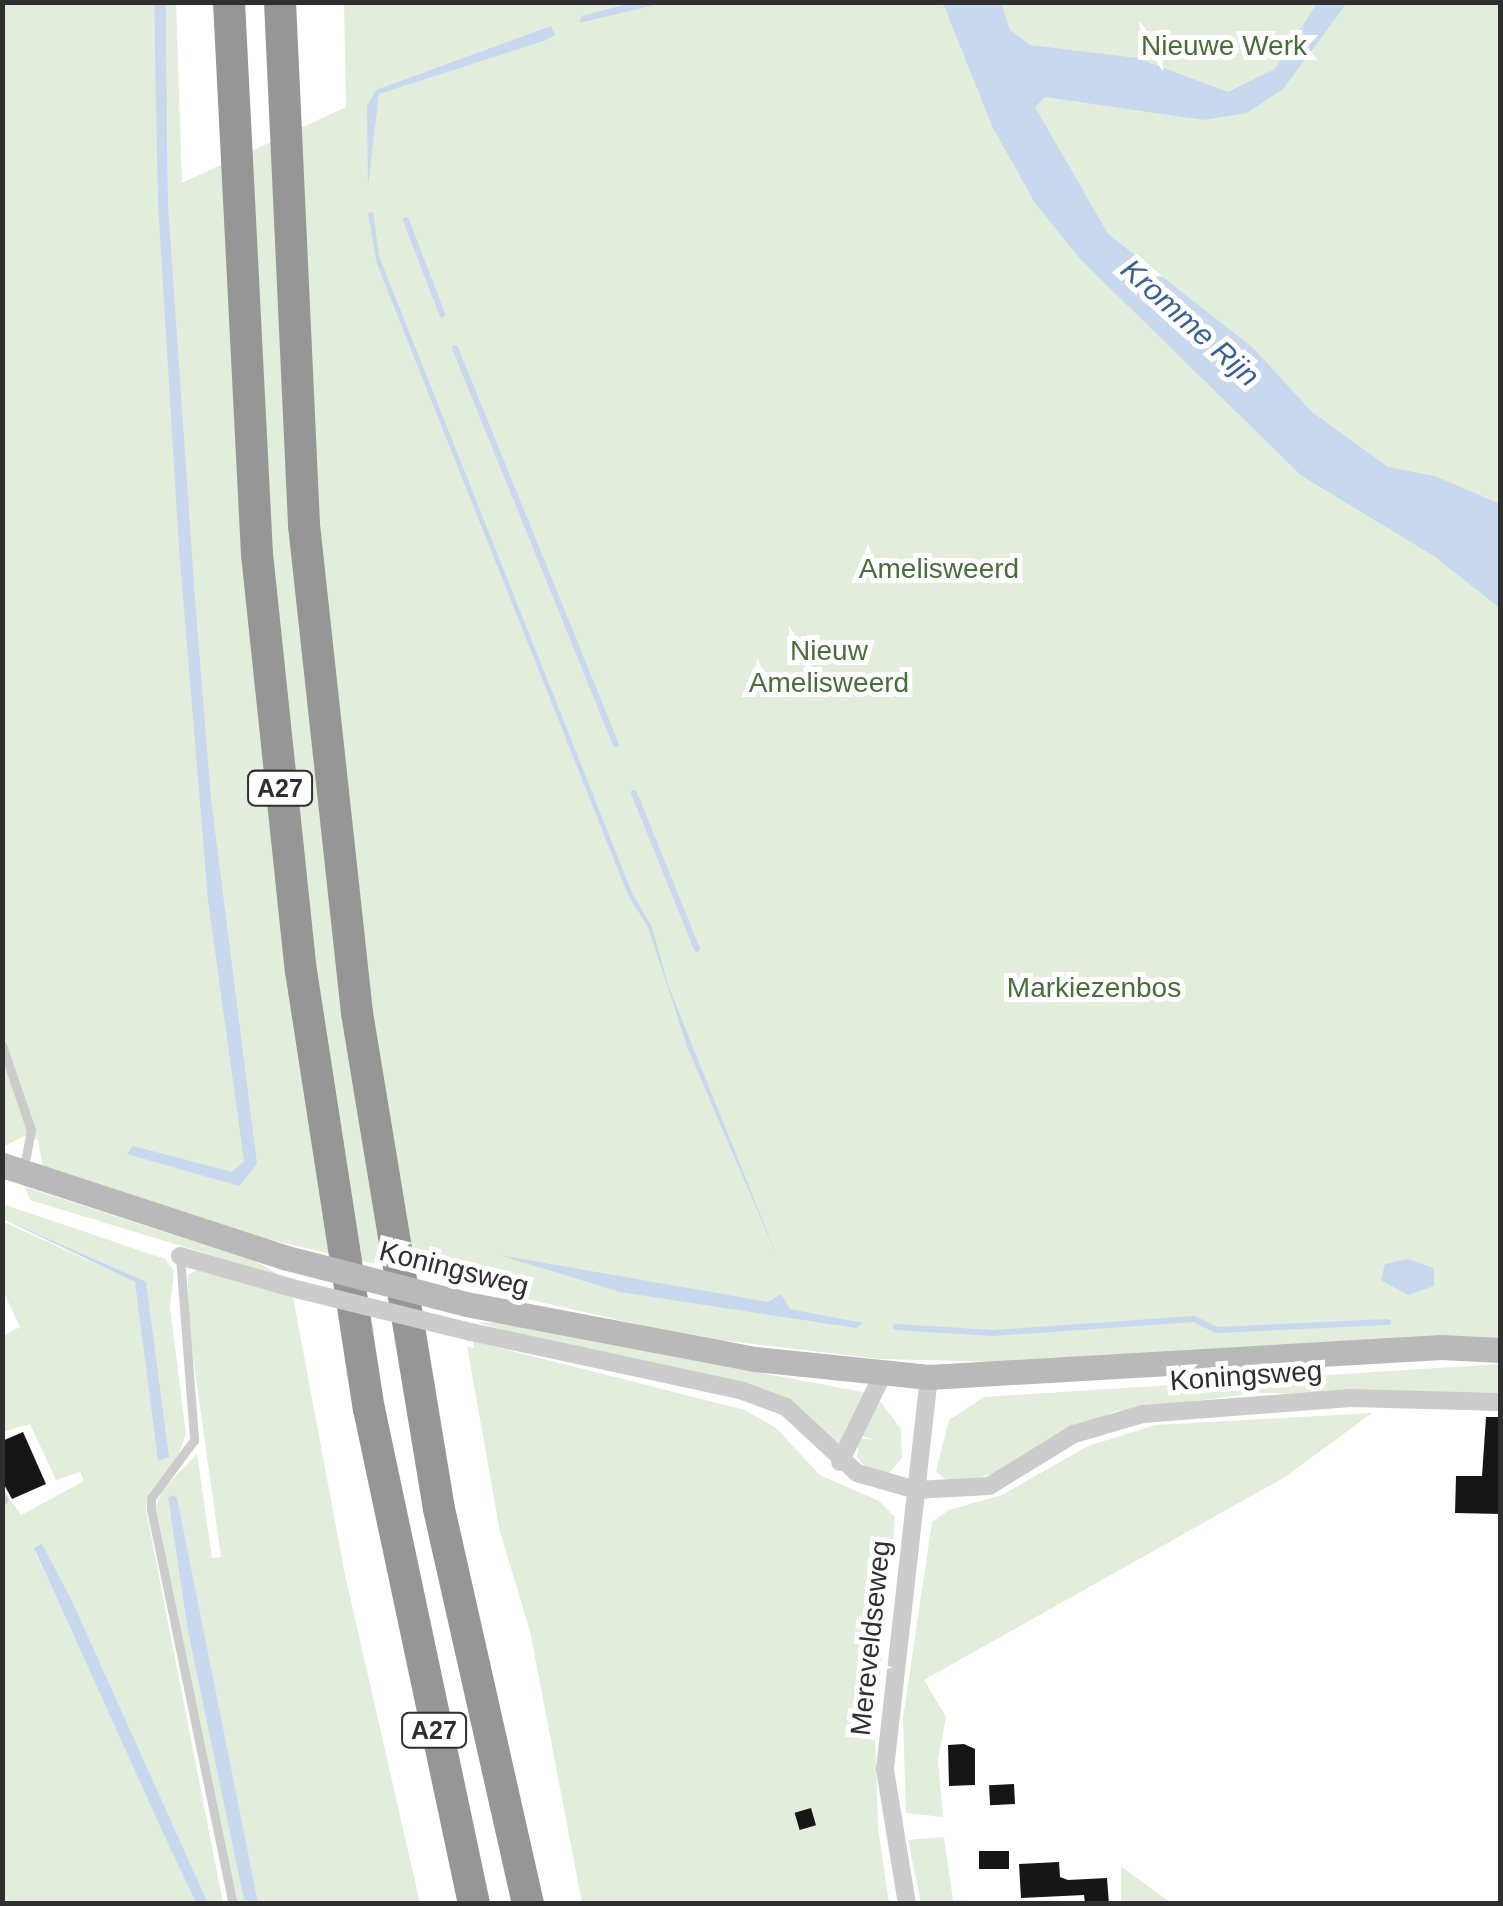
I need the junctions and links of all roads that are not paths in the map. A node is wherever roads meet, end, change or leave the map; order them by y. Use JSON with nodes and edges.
{"nodes":[{"id":1,"x":230,"y":2,"type":"edge"},
{"id":2,"x":280,"y":2,"type":"edge"},
{"id":3,"x":2,"y":1046,"type":"edge"},
{"id":4,"x":13,"y":1168,"type":"edge"},
{"id":5,"x":180,"y":1256,"type":"joint"},
{"id":6,"x":1500,"y":1350,"type":"edge"},
{"id":7,"x":882,"y":1374,"type":"junction"},
{"id":8,"x":929,"y":1377,"type":"junction"},
{"id":9,"x":1500,"y":1402,"type":"edge"},
{"id":10,"x":840,"y":1462,"type":"junction"},
{"id":11,"x":916,"y":1490,"type":"junction"},
{"id":12,"x":233,"y":1904,"type":"edge"},
{"id":13,"x":474,"y":1904,"type":"edge"},
{"id":14,"x":528,"y":1904,"type":"edge"},
{"id":15,"x":907,"y":1904,"type":"edge"}],
"edges":[{"from":1,"to":13,"type":"highway","number":"A27"},
{"from":2,"to":14,"type":"highway","number":"A27"},
{"from":3,"to":4,"type":"lane","name":"Koningsweg"},
{"from":4,"to":7,"type":"main road","name":"Koningsweg","bridge":true},
{"from":5,"to":10,"type":"street","name":"Koningsweg","bridge":true},
{"from":5,"to":12,"type":"lane"},
{"from":6,"to":8,"type":"main road","name":"Koningsweg"},
{"from":7,"to":8,"type":"main road","name":"Koningsweg"},
{"from":7,"to":10,"type":"street"},
{"from":8,"to":11,"type":"street","name":"Mereveldseweg"},
{"from":9,"to":11,"type":"street","name":"Koningsweg"},
{"from":10,"to":11,"type":"street","name":"Koningsweg"},
{"from":11,"to":15,"type":"street","name":"Mereveldseweg"}]}
